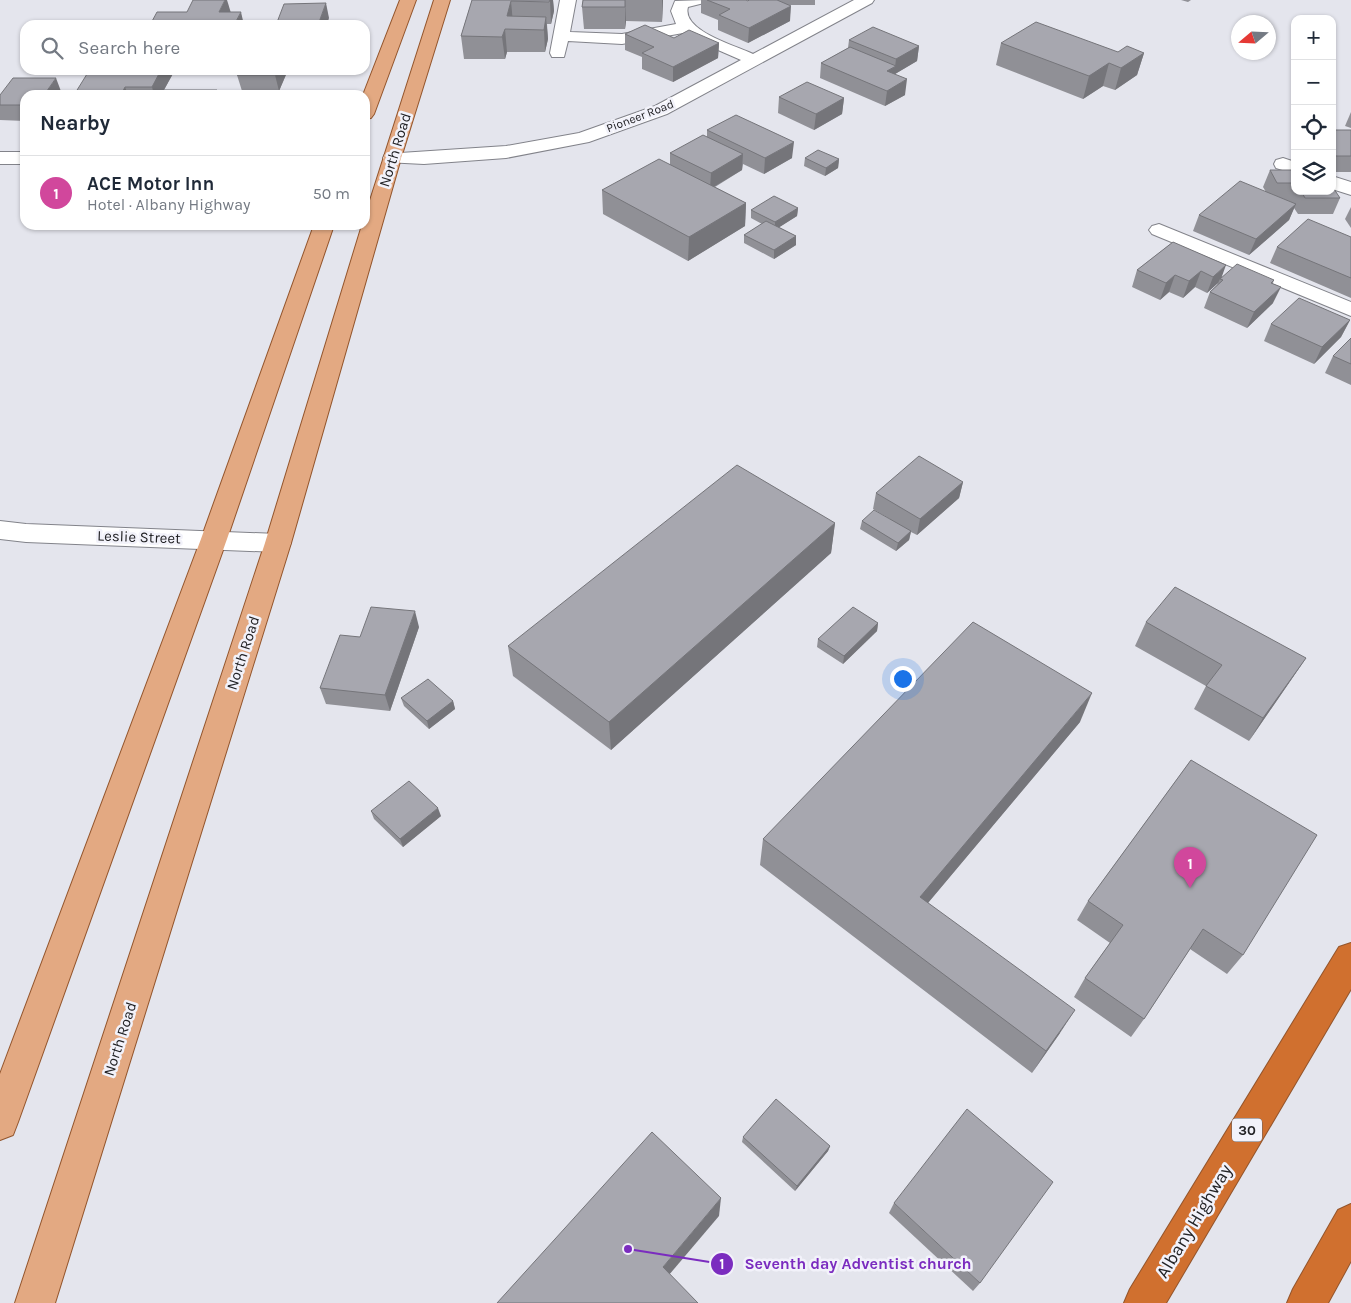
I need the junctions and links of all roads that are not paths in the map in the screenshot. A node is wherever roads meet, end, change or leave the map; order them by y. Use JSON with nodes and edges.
{"nodes":[{"id":1,"x":568,"y":0,"type":"edge"},
{"id":2,"x":698,"y":0,"type":"edge"},
{"id":3,"x":866,"y":0,"type":"edge"},
{"id":4,"x":442,"y":2,"type":"edge"},
{"id":5,"x":680,"y":2,"type":"edge"},
{"id":6,"x":407,"y":3,"type":"edge"},
{"id":7,"x":687,"y":27,"type":"junction"},
{"id":8,"x":562,"y":36,"type":"junction"},
{"id":9,"x":557,"y":54,"type":"dead end"},
{"id":10,"x":754,"y":60,"type":"junction"},
{"id":11,"x":370,"y":101,"type":"edge"},
{"id":12,"x":0,"y":158,"type":"edge"},
{"id":13,"x":20,"y":158,"type":"edge"},
{"id":14,"x":392,"y":158,"type":"junction"},
{"id":15,"x":1336,"y":184,"type":"edge"},
{"id":16,"x":1351,"y":190,"type":"edge"},
{"id":17,"x":322,"y":230,"type":"edge"},
{"id":18,"x":1159,"y":230,"type":"dead end"},
{"id":19,"x":1351,"y":310,"type":"edge"},
{"id":20,"x":0,"y":530,"type":"edge"},
{"id":21,"x":214,"y":539,"type":"junction"},
{"id":22,"x":278,"y":543,"type":"junction"},
{"id":23,"x":1351,"y":958,"type":"edge"},
{"id":24,"x":0,"y":1122,"type":"edge"},
{"id":25,"x":1351,"y":1223,"type":"edge"},
{"id":26,"x":35,"y":1303,"type":"edge"},
{"id":27,"x":1144,"y":1303,"type":"edge"},
{"id":28,"x":1307,"y":1303,"type":"edge"}],
"edges":[{"from":1,"to":8,"type":"street"},
{"from":2,"to":5,"type":"street"},
{"from":3,"to":10,"type":"street","name":"Pioneer Road"},
{"from":4,"to":6,"type":"main road"},
{"from":4,"to":14,"type":"main road","name":"North Road"},
{"from":5,"to":7,"type":"street"},
{"from":6,"to":11,"type":"main road"},
{"from":7,"to":8,"type":"street"},
{"from":7,"to":10,"type":"street"},
{"from":8,"to":9,"type":"street"},
{"from":10,"to":14,"type":"street","name":"Pioneer Road"},
{"from":12,"to":13,"type":"street"},
{"from":14,"to":22,"type":"main road","name":"North Road"},
{"from":15,"to":16,"type":"street"},
{"from":17,"to":21,"type":"main road"},
{"from":18,"to":19,"type":"street"},
{"from":20,"to":21,"type":"street","name":"Leslie Street"},
{"from":21,"to":22,"type":"street","name":"Leslie Street"},
{"from":21,"to":24,"type":"main road"},
{"from":22,"to":26,"type":"main road","name":"North Road"},
{"from":23,"to":27,"type":"highway","name":"Albany Highway","number":"30"},
{"from":25,"to":28,"type":"highway"}]}
